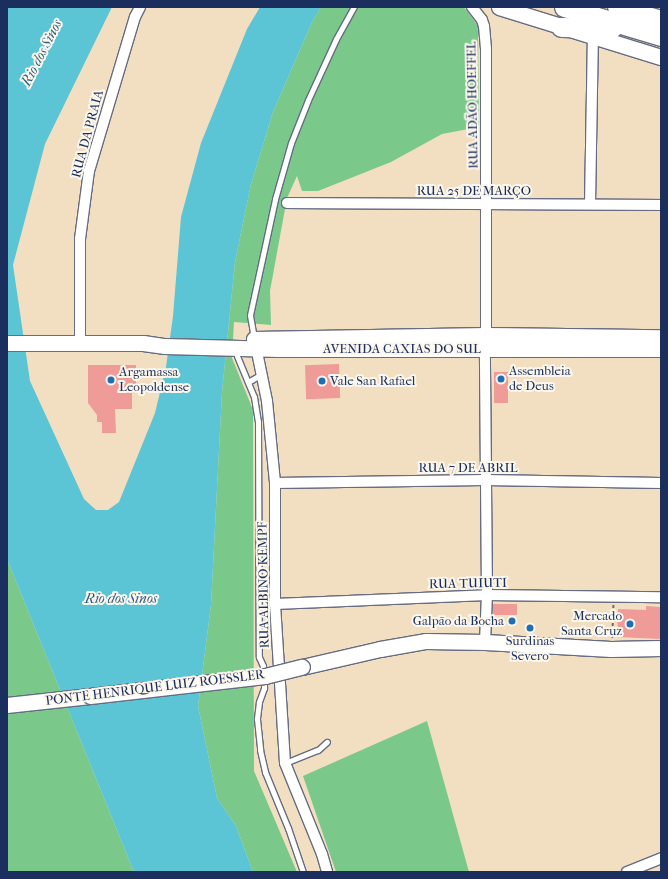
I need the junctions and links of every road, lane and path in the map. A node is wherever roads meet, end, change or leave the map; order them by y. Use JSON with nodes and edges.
{"nodes":[{"id":1,"x":140,"y":7,"type":"edge"},
{"id":2,"x":354,"y":7,"type":"edge"},
{"id":3,"x":472,"y":7,"type":"edge"},
{"id":4,"x":499,"y":7,"type":"edge"},
{"id":5,"x":564,"y":7,"type":"edge"},
{"id":6,"x":617,"y":7,"type":"edge"},
{"id":7,"x":645,"y":18,"type":"edge"},
{"id":8,"x":561,"y":27,"type":"junction"},
{"id":9,"x":593,"y":36,"type":"junction"},
{"id":10,"x":661,"y":36,"type":"edge"},
{"id":11,"x":661,"y":57,"type":"edge"},
{"id":12,"x":276,"y":199,"type":"junction"},
{"id":13,"x":287,"y":203,"type":"joint"},
{"id":14,"x":486,"y":204,"type":"junction"},
{"id":15,"x":590,"y":204,"type":"junction"},
{"id":16,"x":661,"y":205,"type":"edge"},
{"id":17,"x":661,"y":337,"type":"edge"},
{"id":18,"x":80,"y":342,"type":"junction"},
{"id":19,"x":485,"y":342,"type":"junction"},
{"id":20,"x":7,"y":343,"type":"edge"},
{"id":21,"x":255,"y":343,"type":"junction"},
{"id":22,"x":233,"y":348,"type":"junction"},
{"id":23,"x":661,"y":350,"type":"edge"},
{"id":24,"x":262,"y":374,"type":"junction"},
{"id":25,"x":248,"y":382,"type":"junction"},
{"id":26,"x":485,"y":480,"type":"junction"},
{"id":27,"x":275,"y":483,"type":"junction"},
{"id":28,"x":661,"y":483,"type":"edge"},
{"id":29,"x":487,"y":595,"type":"junction"},
{"id":30,"x":661,"y":597,"type":"edge"},
{"id":31,"x":614,"y":598,"type":"junction"},
{"id":32,"x":275,"y":604,"type":"junction"},
{"id":33,"x":485,"y":642,"type":"junction"},
{"id":34,"x":661,"y":648,"type":"edge"},
{"id":35,"x":611,"y":649,"type":"junction"},
{"id":36,"x":7,"y":705,"type":"edge"},
{"id":37,"x":327,"y":742,"type":"dead end"},
{"id":38,"x":285,"y":763,"type":"junction"},
{"id":39,"x":661,"y":858,"type":"edge"},
{"id":40,"x":303,"y":872,"type":"edge"},
{"id":41,"x":327,"y":872,"type":"edge"},
{"id":42,"x":627,"y":872,"type":"edge"}],
"edges":[{"from":1,"to":18,"type":"street","name":"RUA DA PRAIA"},
{"from":2,"to":12,"type":"lane"},
{"from":3,"to":14,"type":"street","name":"RUA ADÃO HOEFFEL"},
{"from":4,"to":8,"type":"street"},
{"from":5,"to":7,"type":"highway"},
{"from":6,"to":7,"type":"highway"},
{"from":7,"to":8,"type":"highway"},
{"from":7,"to":10,"type":"highway"},
{"from":8,"to":9,"type":"street"},
{"from":9,"to":11,"type":"street"},
{"from":9,"to":15,"type":"street"},
{"from":12,"to":13,"type":"lane"},
{"from":12,"to":21,"type":"lane"},
{"from":13,"to":14,"type":"street","name":"RUA 25 DE MARÇO"},
{"from":14,"to":15,"type":"street","name":"RUA 25 DE MARÇO"},
{"from":14,"to":19,"type":"street","name":"RUA ADÃO HOEFFEL"},
{"from":15,"to":16,"type":"street","name":"RUA 25 DE MARÇO"},
{"from":17,"to":19,"type":"street","name":"AVENIDA CAXIAS DO SUL"},
{"from":18,"to":20,"type":"street","name":"AVENIDA CAXIAS DO SUL"},
{"from":18,"to":22,"type":"street","name":"AVENIDA CAXIAS DO SUL"},
{"from":19,"to":21,"type":"street","name":"AVENIDA CAXIAS DO SUL"},
{"from":19,"to":23,"type":"street","name":"AVENIDA CAXIAS DO SUL"},
{"from":19,"to":26,"type":"street","name":"RUA ADÃO HOEFFEL"},
{"from":21,"to":22,"type":"street","name":"AVENIDA CAXIAS DO SUL"},
{"from":21,"to":24,"type":"street","name":"RUA ALBINO KEMPF"},
{"from":22,"to":25,"type":"lane"},
{"from":24,"to":25,"type":"lane"},
{"from":24,"to":27,"type":"street","name":"RUA ALBINO KEMPF"},
{"from":25,"to":40,"type":"lane"},
{"from":26,"to":27,"type":"street","name":"RUA 7 DE ABRIL"},
{"from":26,"to":28,"type":"street","name":"RUA 7 DE ABRIL"},
{"from":26,"to":29,"type":"street","name":"RUA ADÃO HOEFFEL"},
{"from":27,"to":32,"type":"street","name":"RUA ALBINO KEMPF"},
{"from":29,"to":31,"type":"street","name":"RUA TUIUTI"},
{"from":29,"to":32,"type":"street","name":"RUA TUIUTI"},
{"from":29,"to":33,"type":"street","name":"RUA ADÃO HOEFFEL"},
{"from":30,"to":31,"type":"street","name":"RUA TUIUTI"},
{"from":31,"to":35,"type":"path"},
{"from":32,"to":38,"type":"street","name":"RUA ALBINO KEMPF"},
{"from":33,"to":35,"type":"street","name":"PONTE HENRIQUE LUIZ ROESSLER"},
{"from":33,"to":36,"type":"street","name":"PONTE HENRIQUE LUIZ ROESSLER","bridge":true},
{"from":34,"to":35,"type":"street","name":"PONTE HENRIQUE LUIZ ROESSLER"},
{"from":37,"to":38,"type":"lane"},
{"from":38,"to":41,"type":"street","name":"RUA ALBINO KEMPF"},
{"from":39,"to":42,"type":"street"}]}
